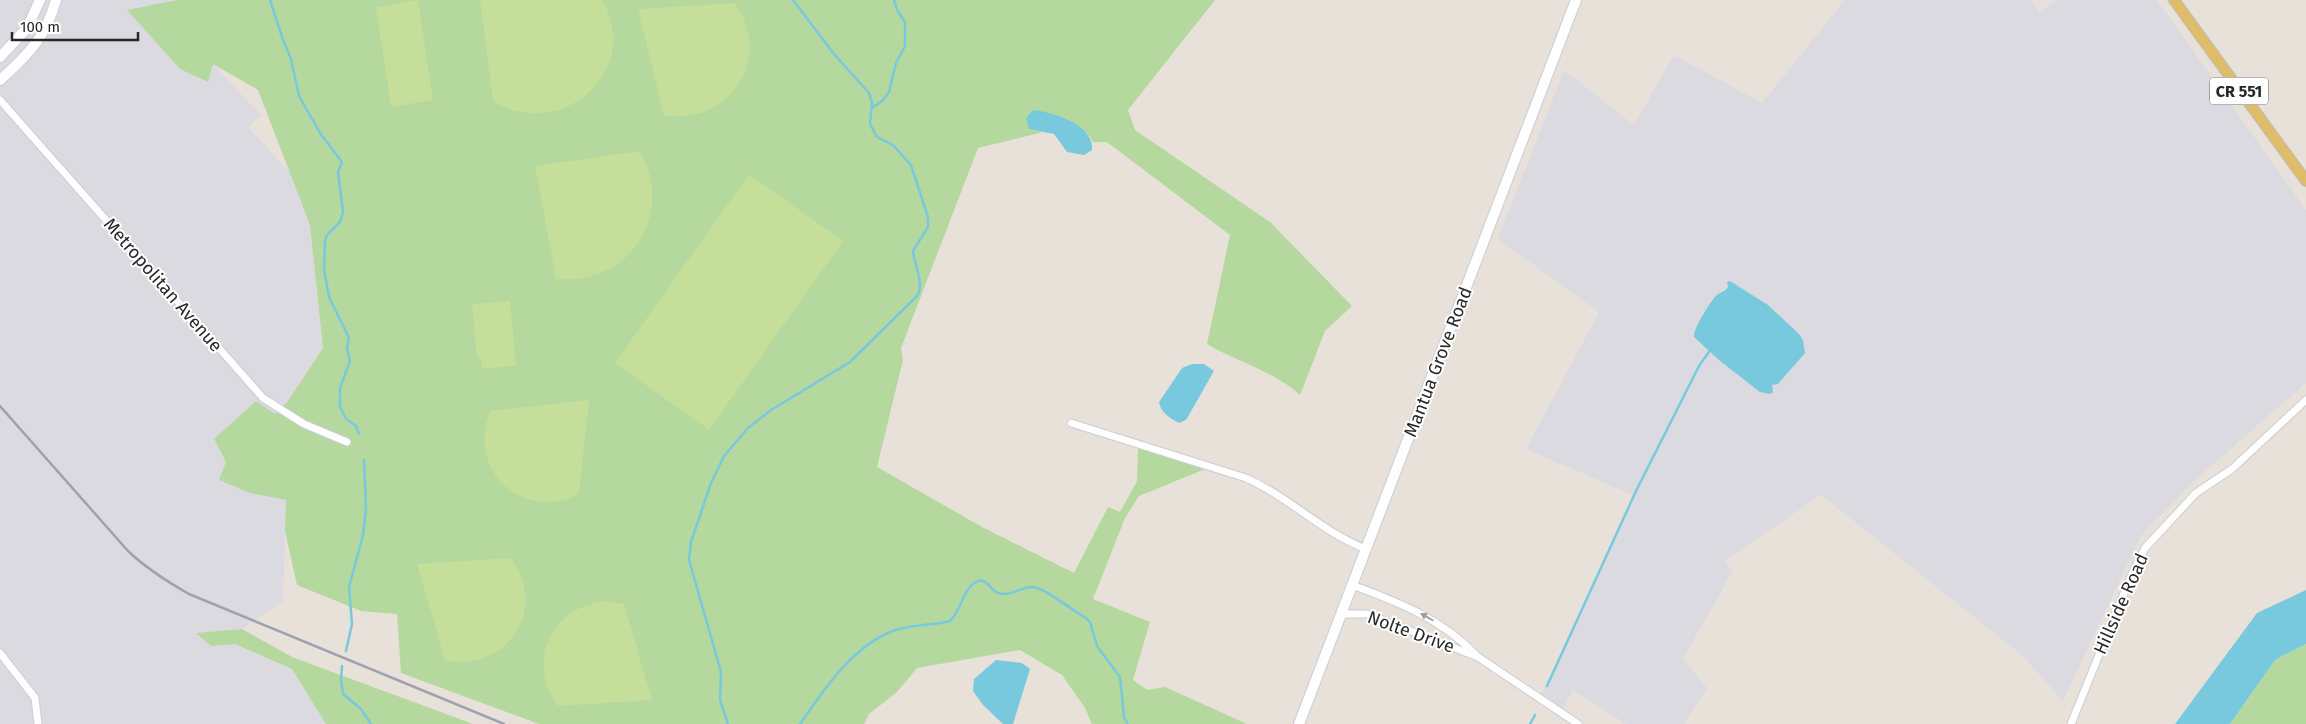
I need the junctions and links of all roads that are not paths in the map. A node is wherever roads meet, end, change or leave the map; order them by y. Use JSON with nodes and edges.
{"nodes":[{"id":1,"x":40,"y":0,"type":"edge"},
{"id":2,"x":56,"y":0,"type":"edge"},
{"id":3,"x":1576,"y":0,"type":"edge"},
{"id":4,"x":2174,"y":0,"type":"edge"},
{"id":5,"x":0,"y":57,"type":"edge"},
{"id":6,"x":0,"y":80,"type":"edge"},
{"id":7,"x":0,"y":100,"type":"edge"},
{"id":8,"x":2306,"y":180,"type":"edge"},
{"id":9,"x":2306,"y":400,"type":"edge"},
{"id":10,"x":1071,"y":423,"type":"dead end"},
{"id":11,"x":347,"y":442,"type":"dead end"},
{"id":12,"x":1366,"y":549,"type":"junction"},
{"id":13,"x":1352,"y":585,"type":"junction"},
{"id":14,"x":1341,"y":614,"type":"junction"},
{"id":15,"x":0,"y":653,"type":"edge"},
{"id":16,"x":1478,"y":657,"type":"junction"},
{"id":17,"x":38,"y":724,"type":"edge"},
{"id":18,"x":1299,"y":724,"type":"edge"},
{"id":19,"x":1578,"y":724,"type":"edge"},
{"id":20,"x":2071,"y":724,"type":"edge"}],
"edges":[{"from":1,"to":5,"type":"main road"},
{"from":2,"to":6,"type":"main road"},
{"from":3,"to":12,"type":"main road","name":"Mantua Grove Road"},
{"from":4,"to":8,"type":"main road","number":"CR 551"},
{"from":7,"to":11,"type":"street","name":"Metropolitan Avenue"},
{"from":9,"to":20,"type":"street","name":"Hillside Road"},
{"from":10,"to":12,"type":"street"},
{"from":12,"to":13,"type":"main road","name":"Mantua Grove Road"},
{"from":13,"to":14,"type":"main road","name":"Mantua Grove Road"},
{"from":16,"to":13,"type":"street","name":"Nolte Drive","one_way":true},
{"from":14,"to":16,"type":"street","name":"Nolte Drive"},
{"from":14,"to":18,"type":"main road","name":"Mantua Grove Road"},
{"from":15,"to":17,"type":"street"},
{"from":16,"to":19,"type":"street","name":"Nolte Drive"}]}
